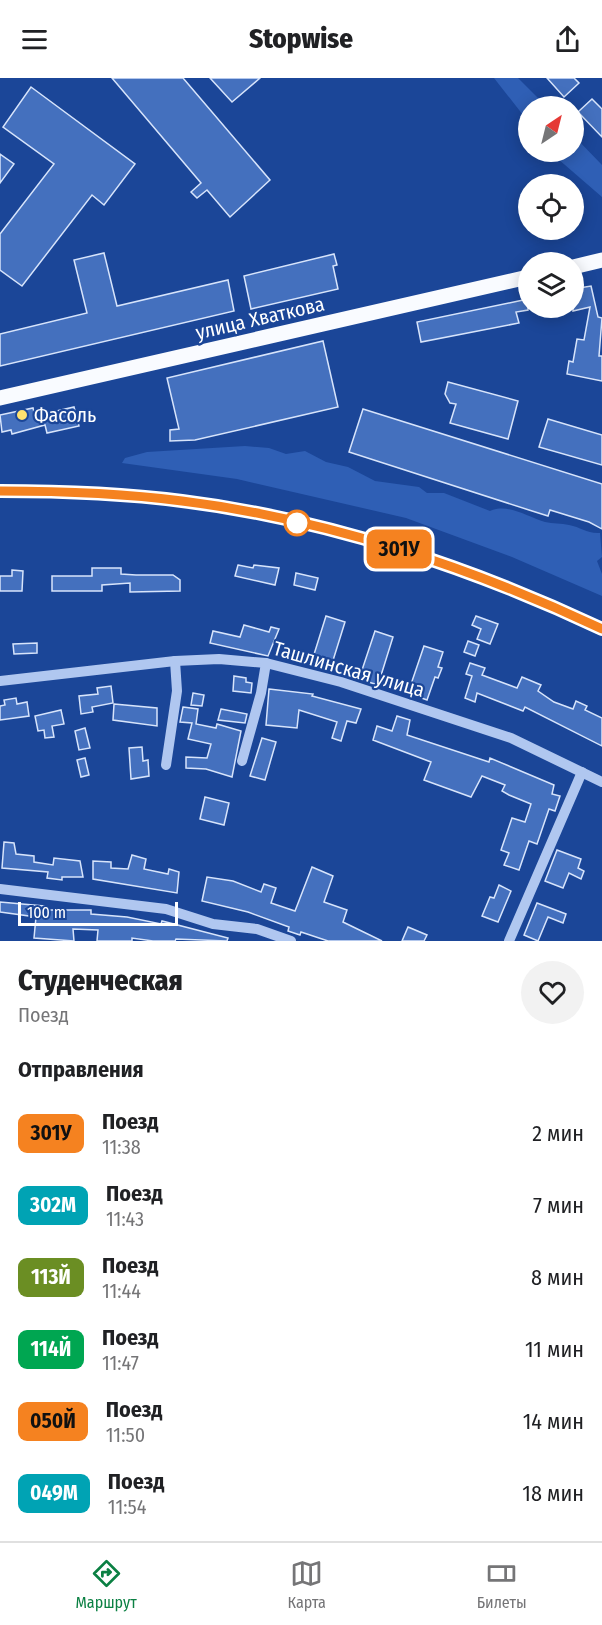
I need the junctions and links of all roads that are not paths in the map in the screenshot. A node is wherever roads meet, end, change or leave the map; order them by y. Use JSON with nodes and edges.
{"nodes":[{"id":1,"x":602,"y":260,"type":"edge"},
{"id":2,"x":584,"y":264,"type":"edge"},
{"id":3,"x":518,"y":280,"type":"edge"},
{"id":4,"x":0,"y":398,"type":"edge"},
{"id":5,"x":175,"y":662,"type":"junction"},
{"id":6,"x":266,"y":663,"type":"junction"},
{"id":7,"x":0,"y":681,"type":"edge"},
{"id":8,"x":242,"y":761,"type":"dead end"},
{"id":9,"x":166,"y":765,"type":"dead end"},
{"id":10,"x":582,"y":772,"type":"junction"},
{"id":11,"x":602,"y":782,"type":"edge"},
{"id":12,"x":0,"y":889,"type":"edge"},
{"id":13,"x":291,"y":941,"type":"edge"},
{"id":14,"x":509,"y":941,"type":"edge"}],
"edges":[{"from":1,"to":2,"type":"main road"},
{"from":3,"to":4,"type":"main road","name":"улица Хваткова"},
{"from":5,"to":6,"type":"street","name":"Ташлинская улица"},
{"from":5,"to":7,"type":"street","name":"Ташлинская улица"},
{"from":5,"to":9,"type":"street"},
{"from":6,"to":8,"type":"street"},
{"from":6,"to":10,"type":"street","name":"Ташлинская улица"},
{"from":10,"to":11,"type":"street","name":"Ташлинская улица"},
{"from":10,"to":14,"type":"street"},
{"from":12,"to":13,"type":"street"}]}
